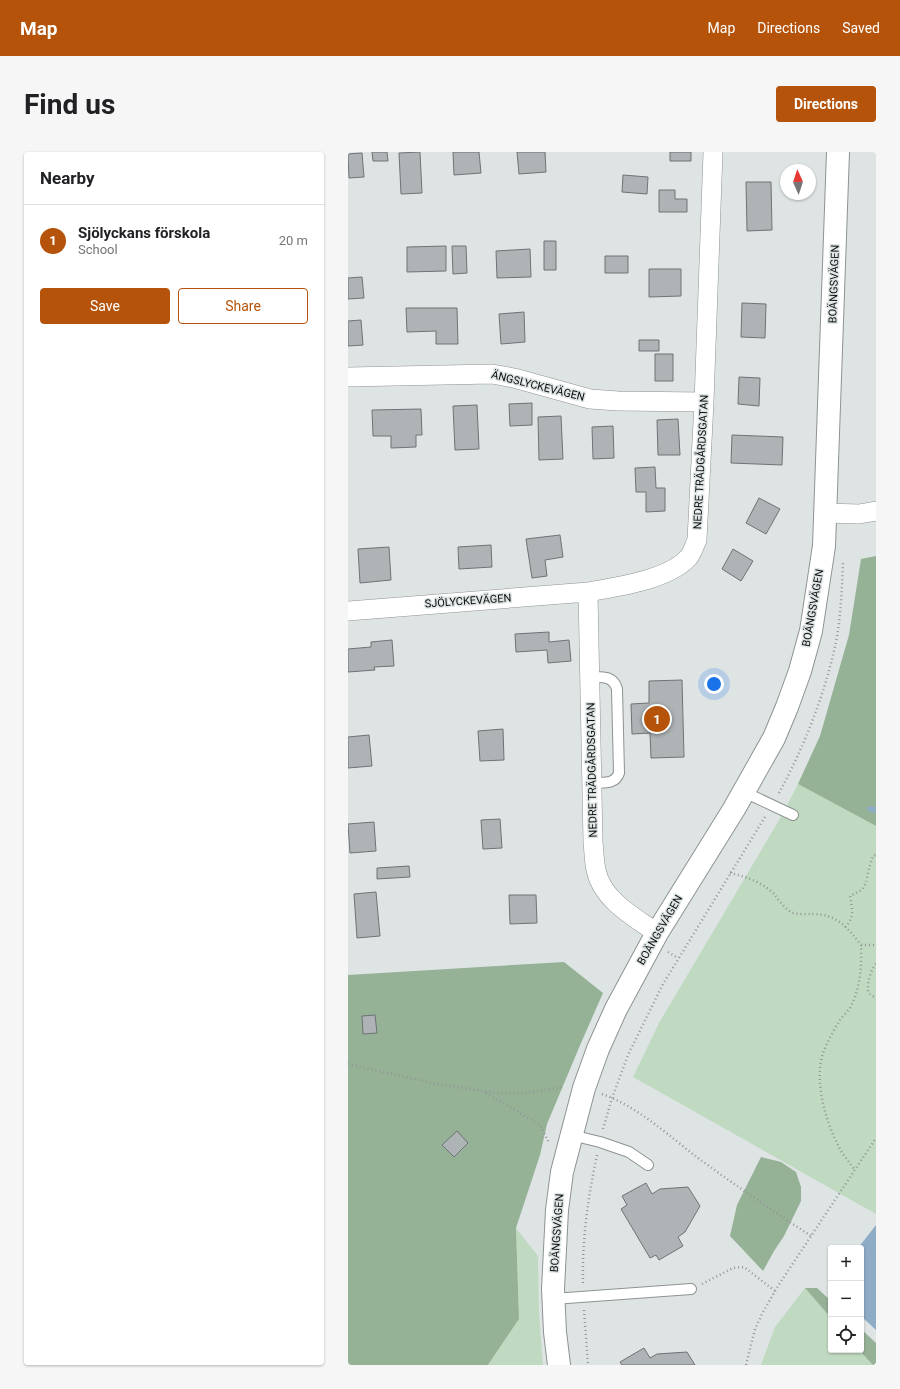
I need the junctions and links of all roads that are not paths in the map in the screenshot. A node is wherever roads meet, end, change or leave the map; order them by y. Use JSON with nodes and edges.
{"nodes":[{"id":1,"x":713,"y":152,"type":"edge"},
{"id":2,"x":838,"y":152,"type":"edge"},
{"id":3,"x":348,"y":377,"type":"edge"},
{"id":4,"x":704,"y":402,"type":"junction"},
{"id":5,"x":876,"y":511,"type":"edge"},
{"id":6,"x":826,"y":513,"type":"junction"},
{"id":7,"x":588,"y":592,"type":"junction"},
{"id":8,"x":348,"y":611,"type":"edge"},
{"id":9,"x":590,"y":677,"type":"junction"},
{"id":10,"x":592,"y":783,"type":"junction"},
{"id":11,"x":744,"y":792,"type":"junction"},
{"id":12,"x":793,"y":815,"type":"dead end"},
{"id":13,"x":657,"y":933,"type":"junction"},
{"id":14,"x":569,"y":1144,"type":"junction"},
{"id":15,"x":648,"y":1165,"type":"dead end"},
{"id":16,"x":691,"y":1289,"type":"road end"},
{"id":17,"x":553,"y":1299,"type":"junction"},
{"id":18,"x":558,"y":1365,"type":"edge"}],
"edges":[{"from":1,"to":4,"type":"street","name":"NEDRE TRÄDGÅRDSGATAN"},
{"from":2,"to":6,"type":"street","name":"BOÄNGSVÄGEN"},
{"from":3,"to":4,"type":"street","name":"ÄNGSLYCKEVÄGEN"},
{"from":4,"to":7,"type":"street","name":"NEDRE TRÄDGÅRDSGATAN"},
{"from":5,"to":6,"type":"street"},
{"from":6,"to":11,"type":"street","name":"BOÄNGSVÄGEN"},
{"from":7,"to":8,"type":"street","name":"SJÖLYCKEVÄGEN"},
{"from":7,"to":9,"type":"street","name":"NEDRE TRÄDGÅRDSGATAN"},
{"from":9,"to":10,"type":"street","name":"NEDRE TRÄDGÅRDSGATAN"},
{"from":9,"to":10,"type":"lane"},
{"from":10,"to":13,"type":"street","name":"NEDRE TRÄDGÅRDSGATAN"},
{"from":11,"to":12,"type":"lane"},
{"from":11,"to":13,"type":"street","name":"BOÄNGSVÄGEN"},
{"from":13,"to":14,"type":"street","name":"BOÄNGSVÄGEN"},
{"from":14,"to":15,"type":"lane"},
{"from":14,"to":17,"type":"street","name":"BOÄNGSVÄGEN"},
{"from":16,"to":17,"type":"lane"},
{"from":17,"to":18,"type":"street","name":"BOÄNGSVÄGEN"}]}
